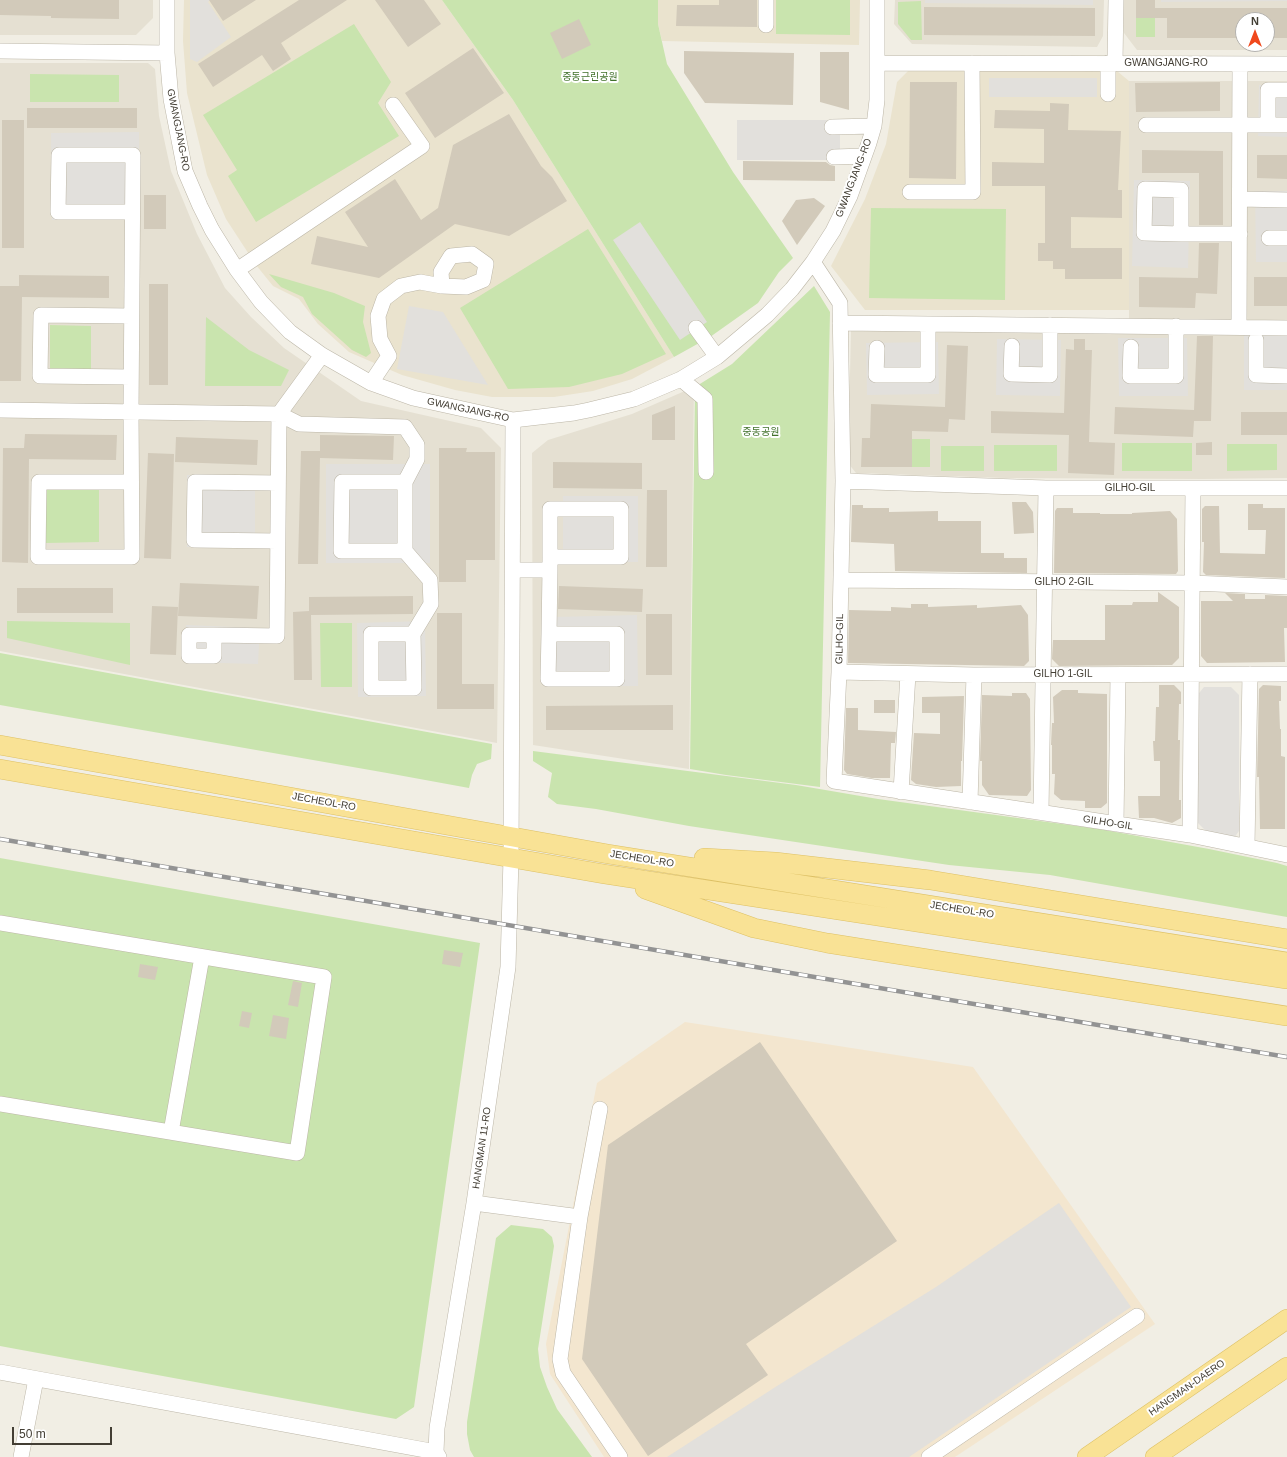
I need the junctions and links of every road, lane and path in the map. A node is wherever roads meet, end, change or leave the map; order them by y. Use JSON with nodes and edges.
{"nodes":[{"id":1,"x":167,"y":0,"type":"edge"},
{"id":2,"x":766,"y":0,"type":"edge"},
{"id":3,"x":877,"y":0,"type":"edge"},
{"id":4,"x":1116,"y":0,"type":"edge"},
{"id":5,"x":766,"y":25,"type":"dead end"},
{"id":6,"x":0,"y":51,"type":"edge"},
{"id":7,"x":167,"y":53,"type":"junction"},
{"id":8,"x":877,"y":63,"type":"junction"},
{"id":9,"x":972,"y":63,"type":"junction"},
{"id":10,"x":1111,"y":63,"type":"junction"},
{"id":11,"x":1240,"y":64,"type":"junction"},
{"id":12,"x":1287,"y":64,"type":"edge"},
{"id":13,"x":1287,"y":90,"type":"edge"},
{"id":14,"x":1108,"y":94,"type":"dead end"},
{"id":15,"x":393,"y":105,"type":"dead end"},
{"id":16,"x":1146,"y":125,"type":"dead end"},
{"id":17,"x":1240,"y":125,"type":"junction"},
{"id":18,"x":1268,"y":125,"type":"junction"},
{"id":19,"x":874,"y":126,"type":"junction"},
{"id":20,"x":1287,"y":126,"type":"edge"},
{"id":21,"x":832,"y":127,"type":"dead end"},
{"id":22,"x":834,"y":156,"type":"dead end"},
{"id":23,"x":864,"y":156,"type":"junction"},
{"id":24,"x":910,"y":192,"type":"dead end"},
{"id":25,"x":1240,"y":199,"type":"junction"},
{"id":26,"x":1287,"y":200,"type":"edge"},
{"id":27,"x":132,"y":212,"type":"junction"},
{"id":28,"x":1181,"y":234,"type":"dead end"},
{"id":29,"x":1240,"y":234,"type":"junction"},
{"id":30,"x":1269,"y":238,"type":"dead end"},
{"id":31,"x":1287,"y":238,"type":"edge"},
{"id":32,"x":813,"y":262,"type":"junction"},
{"id":33,"x":237,"y":270,"type":"junction"},
{"id":34,"x":442,"y":286,"type":"dead end"},
{"id":35,"x":131,"y":316,"type":"junction"},
{"id":36,"x":840,"y":323,"type":"junction"},
{"id":37,"x":928,"y":324,"type":"junction"},
{"id":38,"x":1050,"y":325,"type":"junction"},
{"id":39,"x":1176,"y":326,"type":"junction"},
{"id":40,"x":1239,"y":327,"type":"junction"},
{"id":41,"x":696,"y":328,"type":"dead end"},
{"id":42,"x":1287,"y":328,"type":"edge"},
{"id":43,"x":1256,"y":340,"type":"dead end"},
{"id":44,"x":1012,"y":346,"type":"dead end"},
{"id":45,"x":1131,"y":347,"type":"dead end"},
{"id":46,"x":877,"y":348,"type":"dead end"},
{"id":47,"x":322,"y":355,"type":"junction"},
{"id":48,"x":717,"y":357,"type":"junction"},
{"id":49,"x":1287,"y":376,"type":"edge"},
{"id":50,"x":131,"y":377,"type":"junction"},
{"id":51,"x":681,"y":379,"type":"junction"},
{"id":52,"x":371,"y":383,"type":"junction"},
{"id":53,"x":0,"y":410,"type":"edge"},
{"id":54,"x":130,"y":412,"type":"junction"},
{"id":55,"x":279,"y":414,"type":"junction"},
{"id":56,"x":513,"y":420,"type":"junction"},
{"id":57,"x":706,"y":472,"type":"dead end"},
{"id":58,"x":843,"y":481,"type":"junction"},
{"id":59,"x":131,"y":482,"type":"junction"},
{"id":60,"x":405,"y":482,"type":"junction"},
{"id":61,"x":278,"y":483,"type":"junction"},
{"id":62,"x":1046,"y":488,"type":"junction"},
{"id":63,"x":1193,"y":488,"type":"junction"},
{"id":64,"x":1287,"y":488,"type":"edge"},
{"id":65,"x":277,"y":541,"type":"junction"},
{"id":66,"x":405,"y":551,"type":"junction"},
{"id":67,"x":550,"y":564,"type":"junction"},
{"id":68,"x":512,"y":570,"type":"junction"},
{"id":69,"x":841,"y":580,"type":"junction"},
{"id":70,"x":1046,"y":582,"type":"junction"},
{"id":71,"x":1192,"y":583,"type":"junction"},
{"id":72,"x":1287,"y":587,"type":"edge"},
{"id":73,"x":413,"y":634,"type":"junction"},
{"id":74,"x":549,"y":634,"type":"junction"},
{"id":75,"x":214,"y":635,"type":"dead end"},
{"id":76,"x":839,"y":672,"type":"junction"},
{"id":77,"x":908,"y":674,"type":"junction"},
{"id":78,"x":1044,"y":674,"type":"junction"},
{"id":79,"x":1250,"y":674,"type":"junction"},
{"id":80,"x":1287,"y":674,"type":"edge"},
{"id":81,"x":974,"y":675,"type":"junction"},
{"id":82,"x":1118,"y":675,"type":"junction"},
{"id":83,"x":1192,"y":675,"type":"junction"},
{"id":84,"x":0,"y":745,"type":"edge"},
{"id":85,"x":0,"y":769,"type":"edge"},
{"id":86,"x":901,"y":792,"type":"junction"},
{"id":87,"x":970,"y":802,"type":"junction"},
{"id":88,"x":1041,"y":812,"type":"junction"},
{"id":89,"x":1116,"y":824,"type":"junction"},
{"id":90,"x":1190,"y":835,"type":"junction"},
{"id":91,"x":511,"y":836,"type":"junction"},
{"id":92,"x":1247,"y":846,"type":"junction"},
{"id":93,"x":608,"y":854,"type":"junction"},
{"id":94,"x":1287,"y":855,"type":"edge"},
{"id":95,"x":511,"y":858,"type":"junction"},
{"id":96,"x":604,"y":874,"type":"junction"},
{"id":97,"x":0,"y":923,"type":"edge"},
{"id":98,"x":1287,"y":939,"type":"edge"},
{"id":99,"x":202,"y":957,"type":"junction"},
{"id":100,"x":1287,"y":962,"type":"edge"},
{"id":101,"x":1287,"y":979,"type":"edge"},
{"id":102,"x":1287,"y":1016,"type":"edge"},
{"id":103,"x":0,"y":1104,"type":"edge"},
{"id":104,"x":600,"y":1109,"type":"dead end"},
{"id":105,"x":171,"y":1132,"type":"junction"},
{"id":106,"x":474,"y":1203,"type":"junction"},
{"id":107,"x":580,"y":1218,"type":"junction"},
{"id":108,"x":1137,"y":1316,"type":"dead end"},
{"id":109,"x":1287,"y":1319,"type":"edge"},
{"id":110,"x":1287,"y":1367,"type":"edge"},
{"id":111,"x":0,"y":1372,"type":"edge"},
{"id":112,"x":36,"y":1379,"type":"junction"},
{"id":113,"x":438,"y":1455,"type":"edge"},
{"id":114,"x":21,"y":1457,"type":"edge"},
{"id":115,"x":620,"y":1457,"type":"edge"},
{"id":116,"x":929,"y":1457,"type":"edge"},
{"id":117,"x":1087,"y":1457,"type":"edge"},
{"id":118,"x":1155,"y":1457,"type":"edge"}],
"edges":[{"from":1,"to":7,"type":"street","name":"GWANGJANG-RO"},
{"from":2,"to":5,"type":"street"},
{"from":3,"to":8,"type":"street","name":"GWANGJANG-RO"},
{"from":4,"to":10,"type":"street"},
{"from":6,"to":7,"type":"street"},
{"from":7,"to":33,"type":"street","name":"GWANGJANG-RO"},
{"from":8,"to":9,"type":"street","name":"GWANGJANG-RO"},
{"from":8,"to":19,"type":"street","name":"GWANGJANG-RO"},
{"from":9,"to":10,"type":"street","name":"GWANGJANG-RO"},
{"from":9,"to":24,"type":"street"},
{"from":10,"to":11,"type":"street","name":"GWANGJANG-RO"},
{"from":10,"to":14,"type":"street"},
{"from":11,"to":12,"type":"street","name":"GWANGJANG-RO"},
{"from":11,"to":17,"type":"street"},
{"from":13,"to":18,"type":"street"},
{"from":15,"to":33,"type":"street"},
{"from":16,"to":17,"type":"street"},
{"from":17,"to":18,"type":"street"},
{"from":17,"to":25,"type":"street"},
{"from":18,"to":20,"type":"street"},
{"from":19,"to":21,"type":"street"},
{"from":19,"to":23,"type":"street","name":"GWANGJANG-RO"},
{"from":22,"to":23,"type":"street"},
{"from":23,"to":32,"type":"street","name":"GWANGJANG-RO"},
{"from":25,"to":26,"type":"street"},
{"from":25,"to":29,"type":"street"},
{"from":27,"to":27,"type":"street"},
{"from":27,"to":35,"type":"street"},
{"from":28,"to":29,"type":"street"},
{"from":29,"to":40,"type":"street"},
{"from":30,"to":31,"type":"street"},
{"from":32,"to":36,"type":"street"},
{"from":32,"to":48,"type":"street","name":"GWANGJANG-RO"},
{"from":33,"to":47,"type":"street","name":"GWANGJANG-RO"},
{"from":34,"to":52,"type":"street"},
{"from":35,"to":50,"type":"street"},
{"from":35,"to":50,"type":"street"},
{"from":36,"to":37,"type":"street"},
{"from":36,"to":58,"type":"street"},
{"from":37,"to":38,"type":"street"},
{"from":37,"to":46,"type":"street"},
{"from":38,"to":39,"type":"street"},
{"from":38,"to":44,"type":"street"},
{"from":39,"to":40,"type":"street"},
{"from":39,"to":45,"type":"street"},
{"from":40,"to":42,"type":"street"},
{"from":41,"to":48,"type":"street"},
{"from":43,"to":49,"type":"street"},
{"from":47,"to":52,"type":"street","name":"GWANGJANG-RO"},
{"from":47,"to":55,"type":"street"},
{"from":48,"to":51,"type":"street","name":"GWANGJANG-RO"},
{"from":50,"to":54,"type":"street"},
{"from":51,"to":56,"type":"street","name":"GWANGJANG-RO"},
{"from":51,"to":57,"type":"street"},
{"from":52,"to":56,"type":"street","name":"GWANGJANG-RO"},
{"from":53,"to":54,"type":"street"},
{"from":54,"to":55,"type":"street"},
{"from":54,"to":59,"type":"street"},
{"from":55,"to":60,"type":"street"},
{"from":55,"to":61,"type":"street"},
{"from":56,"to":68,"type":"street","name":"HANGMAN 11-RO"},
{"from":58,"to":62,"type":"street","name":"GILHO-GIL"},
{"from":58,"to":69,"type":"street","name":"GILHO-GIL"},
{"from":59,"to":59,"type":"street"},
{"from":60,"to":66,"type":"street"},
{"from":60,"to":66,"type":"street"},
{"from":61,"to":65,"type":"street"},
{"from":61,"to":65,"type":"street"},
{"from":62,"to":63,"type":"street","name":"GILHO-GIL"},
{"from":62,"to":70,"type":"street"},
{"from":63,"to":64,"type":"street","name":"GILHO-GIL"},
{"from":63,"to":71,"type":"street"},
{"from":65,"to":75,"type":"street"},
{"from":66,"to":73,"type":"street"},
{"from":67,"to":67,"type":"street"},
{"from":67,"to":68,"type":"street"},
{"from":67,"to":74,"type":"street"},
{"from":68,"to":91,"type":"street","name":"HANGMAN 11-RO"},
{"from":69,"to":70,"type":"street","name":"GILHO 2-GIL"},
{"from":69,"to":76,"type":"street","name":"GILHO-GIL"},
{"from":70,"to":71,"type":"street","name":"GILHO 2-GIL"},
{"from":70,"to":78,"type":"street"},
{"from":71,"to":72,"type":"street","name":"GILHO 2-GIL"},
{"from":71,"to":83,"type":"street"},
{"from":73,"to":73,"type":"street"},
{"from":74,"to":74,"type":"street"},
{"from":76,"to":77,"type":"street","name":"GILHO 1-GIL"},
{"from":76,"to":86,"type":"street","name":"GILHO-GIL"},
{"from":77,"to":81,"type":"street","name":"GILHO 1-GIL"},
{"from":77,"to":86,"type":"street"},
{"from":78,"to":81,"type":"street","name":"GILHO 1-GIL"},
{"from":78,"to":82,"type":"street","name":"GILHO 1-GIL"},
{"from":78,"to":88,"type":"street"},
{"from":79,"to":80,"type":"street","name":"GILHO 1-GIL"},
{"from":79,"to":83,"type":"street","name":"GILHO 1-GIL"},
{"from":79,"to":92,"type":"street"},
{"from":81,"to":87,"type":"street"},
{"from":82,"to":83,"type":"street","name":"GILHO 1-GIL"},
{"from":82,"to":89,"type":"street"},
{"from":83,"to":90,"type":"street"},
{"from":84,"to":91,"type":"main road","name":"JECHEOL-RO"},
{"from":85,"to":95,"type":"main road","name":"JECHEOL-RO"},
{"from":86,"to":87,"type":"street","name":"GILHO-GIL"},
{"from":87,"to":88,"type":"street","name":"GILHO-GIL"},
{"from":88,"to":89,"type":"street","name":"GILHO-GIL"},
{"from":89,"to":90,"type":"street","name":"GILHO-GIL"},
{"from":90,"to":92,"type":"street","name":"GILHO-GIL"},
{"from":91,"to":93,"type":"main road","name":"JECHEOL-RO"},
{"from":91,"to":95,"type":"street","name":"HANGMAN 11-RO"},
{"from":92,"to":94,"type":"street","name":"GILHO-GIL"},
{"from":93,"to":98,"type":"main road"},
{"from":93,"to":100,"type":"main road","name":"JECHEOL-RO"},
{"from":95,"to":96,"type":"main road","name":"JECHEOL-RO"},
{"from":95,"to":106,"type":"street","name":"HANGMAN 11-RO"},
{"from":96,"to":101,"type":"main road","name":"JECHEOL-RO"},
{"from":96,"to":102,"type":"main road"},
{"from":97,"to":99,"type":"street"},
{"from":99,"to":105,"type":"street"},
{"from":99,"to":105,"type":"street"},
{"from":103,"to":105,"type":"street"},
{"from":104,"to":107,"type":"street"},
{"from":106,"to":107,"type":"street"},
{"from":106,"to":113,"type":"street","name":"HANGMAN 11-RO"},
{"from":107,"to":115,"type":"street"},
{"from":108,"to":116,"type":"street"},
{"from":109,"to":117,"type":"main road","name":"HANGMAN-DAERO"},
{"from":110,"to":118,"type":"main road"},
{"from":111,"to":112,"type":"street"},
{"from":112,"to":113,"type":"street"},
{"from":112,"to":114,"type":"street"}]}
